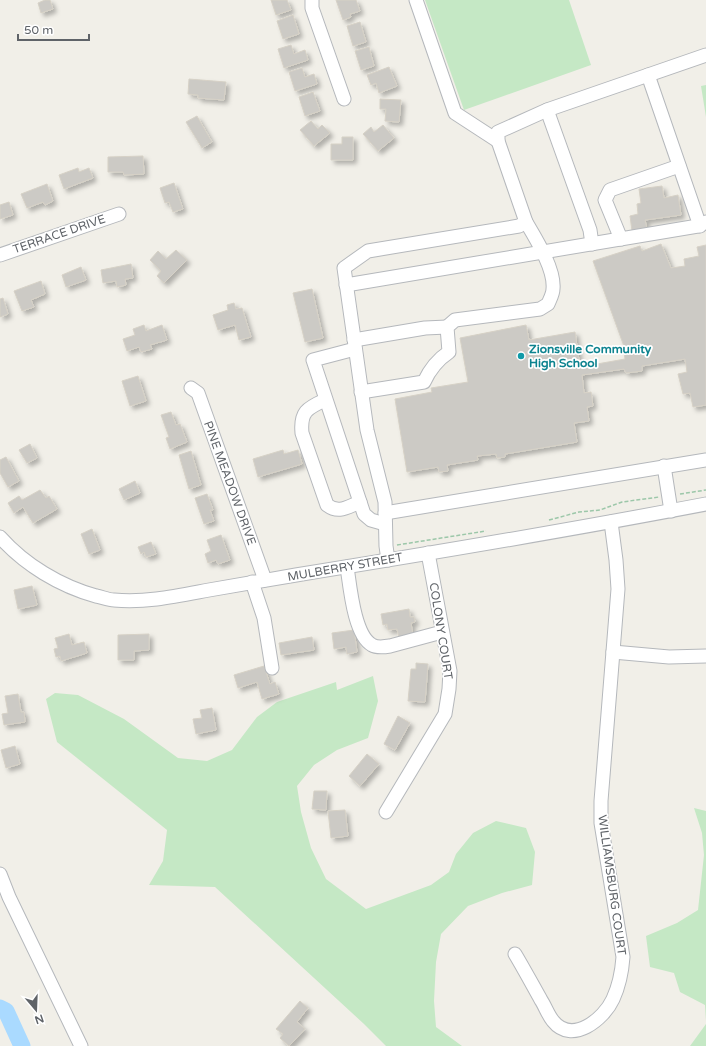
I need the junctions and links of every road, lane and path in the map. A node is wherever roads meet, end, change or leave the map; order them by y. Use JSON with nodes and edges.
{"nodes":[{"id":1,"x":312,"y":0,"type":"edge"},
{"id":2,"x":416,"y":0,"type":"edge"},
{"id":3,"x":706,"y":55,"type":"edge"},
{"id":4,"x":648,"y":75,"type":"junction"},
{"id":5,"x":344,"y":99,"type":"dead end"},
{"id":6,"x":547,"y":110,"type":"junction"},
{"id":7,"x":498,"y":140,"type":"junction"},
{"id":8,"x":680,"y":166,"type":"junction"},
{"id":9,"x":119,"y":214,"type":"dead end"},
{"id":10,"x":526,"y":222,"type":"junction"},
{"id":11,"x":703,"y":224,"type":"edge"},
{"id":12,"x":620,"y":239,"type":"junction"},
{"id":13,"x":592,"y":244,"type":"junction"},
{"id":14,"x":543,"y":253,"type":"junction"},
{"id":15,"x":0,"y":255,"type":"edge"},
{"id":16,"x":346,"y":285,"type":"junction"},
{"id":17,"x":447,"y":327,"type":"junction"},
{"id":18,"x":354,"y":344,"type":"junction"},
{"id":19,"x":191,"y":388,"type":"dead end"},
{"id":20,"x":361,"y":392,"type":"junction"},
{"id":21,"x":325,"y":400,"type":"junction"},
{"id":22,"x":706,"y":460,"type":"edge"},
{"id":23,"x":664,"y":466,"type":"junction"},
{"id":24,"x":706,"y":490,"type":"edge"},
{"id":25,"x":669,"y":496,"type":"junction"},
{"id":26,"x":360,"y":502,"type":"junction"},
{"id":27,"x":706,"y":504,"type":"edge"},
{"id":28,"x":672,"y":511,"type":"junction"},
{"id":29,"x":385,"y":519,"type":"junction"},
{"id":30,"x":546,"y":521,"type":"dead end"},
{"id":31,"x":611,"y":522,"type":"junction"},
{"id":32,"x":486,"y":531,"type":"dead end"},
{"id":33,"x":0,"y":537,"type":"edge"},
{"id":34,"x":395,"y":545,"type":"dead end"},
{"id":35,"x":428,"y":553,"type":"junction"},
{"id":36,"x":388,"y":560,"type":"junction"},
{"id":37,"x":347,"y":567,"type":"junction"},
{"id":38,"x":265,"y":580,"type":"junction"},
{"id":39,"x":252,"y":582,"type":"junction"},
{"id":40,"x":442,"y":632,"type":"junction"},
{"id":41,"x":614,"y":652,"type":"junction"},
{"id":42,"x":706,"y":656,"type":"edge"},
{"id":43,"x":272,"y":668,"type":"dead end"},
{"id":44,"x":386,"y":812,"type":"dead end"},
{"id":45,"x":0,"y":874,"type":"edge"},
{"id":46,"x":516,"y":954,"type":"dead end"},
{"id":47,"x":81,"y":1046,"type":"edge"}],
"edges":[{"from":1,"to":5,"type":"street"},
{"from":2,"to":7,"type":"street"},
{"from":3,"to":4,"type":"street"},
{"from":4,"to":6,"type":"street"},
{"from":4,"to":8,"type":"street"},
{"from":6,"to":7,"type":"street"},
{"from":6,"to":13,"type":"street"},
{"from":7,"to":10,"type":"street"},
{"from":8,"to":11,"type":"street"},
{"from":8,"to":12,"type":"street"},
{"from":9,"to":15,"type":"street","name":"TERRACE DRIVE"},
{"from":10,"to":14,"type":"street"},
{"from":10,"to":16,"type":"street"},
{"from":11,"to":12,"type":"street"},
{"from":12,"to":13,"type":"street"},
{"from":13,"to":14,"type":"street"},
{"from":14,"to":16,"type":"street"},
{"from":14,"to":17,"type":"street"},
{"from":16,"to":18,"type":"street"},
{"from":17,"to":18,"type":"street"},
{"from":17,"to":20,"type":"street"},
{"from":18,"to":20,"type":"street"},
{"from":18,"to":21,"type":"street"},
{"from":19,"to":38,"type":"street","name":"PINE MEADOW DRIVE"},
{"from":20,"to":29,"type":"street"},
{"from":21,"to":26,"type":"street"},
{"from":21,"to":26,"type":"street"},
{"from":22,"to":23,"type":"street"},
{"from":23,"to":25,"type":"street"},
{"from":23,"to":29,"type":"street"},
{"from":24,"to":25,"type":"path"},
{"from":25,"to":28,"type":"street"},
{"from":25,"to":30,"type":"path"},
{"from":26,"to":29,"type":"street"},
{"from":27,"to":28,"type":"street","name":"MULBERRY STREET"},
{"from":28,"to":31,"type":"street","name":"MULBERRY STREET"},
{"from":29,"to":36,"type":"street"},
{"from":31,"to":35,"type":"street","name":"MULBERRY STREET"},
{"from":31,"to":41,"type":"street","name":"WILLIAMSBURG COURT"},
{"from":32,"to":34,"type":"path"},
{"from":33,"to":39,"type":"street","name":"MULBERRY STREET"},
{"from":35,"to":36,"type":"street","name":"MULBERRY STREET"},
{"from":35,"to":40,"type":"street","name":"COLONY COURT"},
{"from":36,"to":37,"type":"street","name":"MULBERRY STREET"},
{"from":37,"to":38,"type":"street","name":"MULBERRY STREET"},
{"from":37,"to":40,"type":"street"},
{"from":38,"to":39,"type":"street","name":"MULBERRY STREET"},
{"from":39,"to":43,"type":"street"},
{"from":40,"to":44,"type":"street","name":"COLONY COURT"},
{"from":41,"to":42,"type":"street"},
{"from":41,"to":46,"type":"street","name":"WILLIAMSBURG COURT"},
{"from":45,"to":47,"type":"street"}]}
